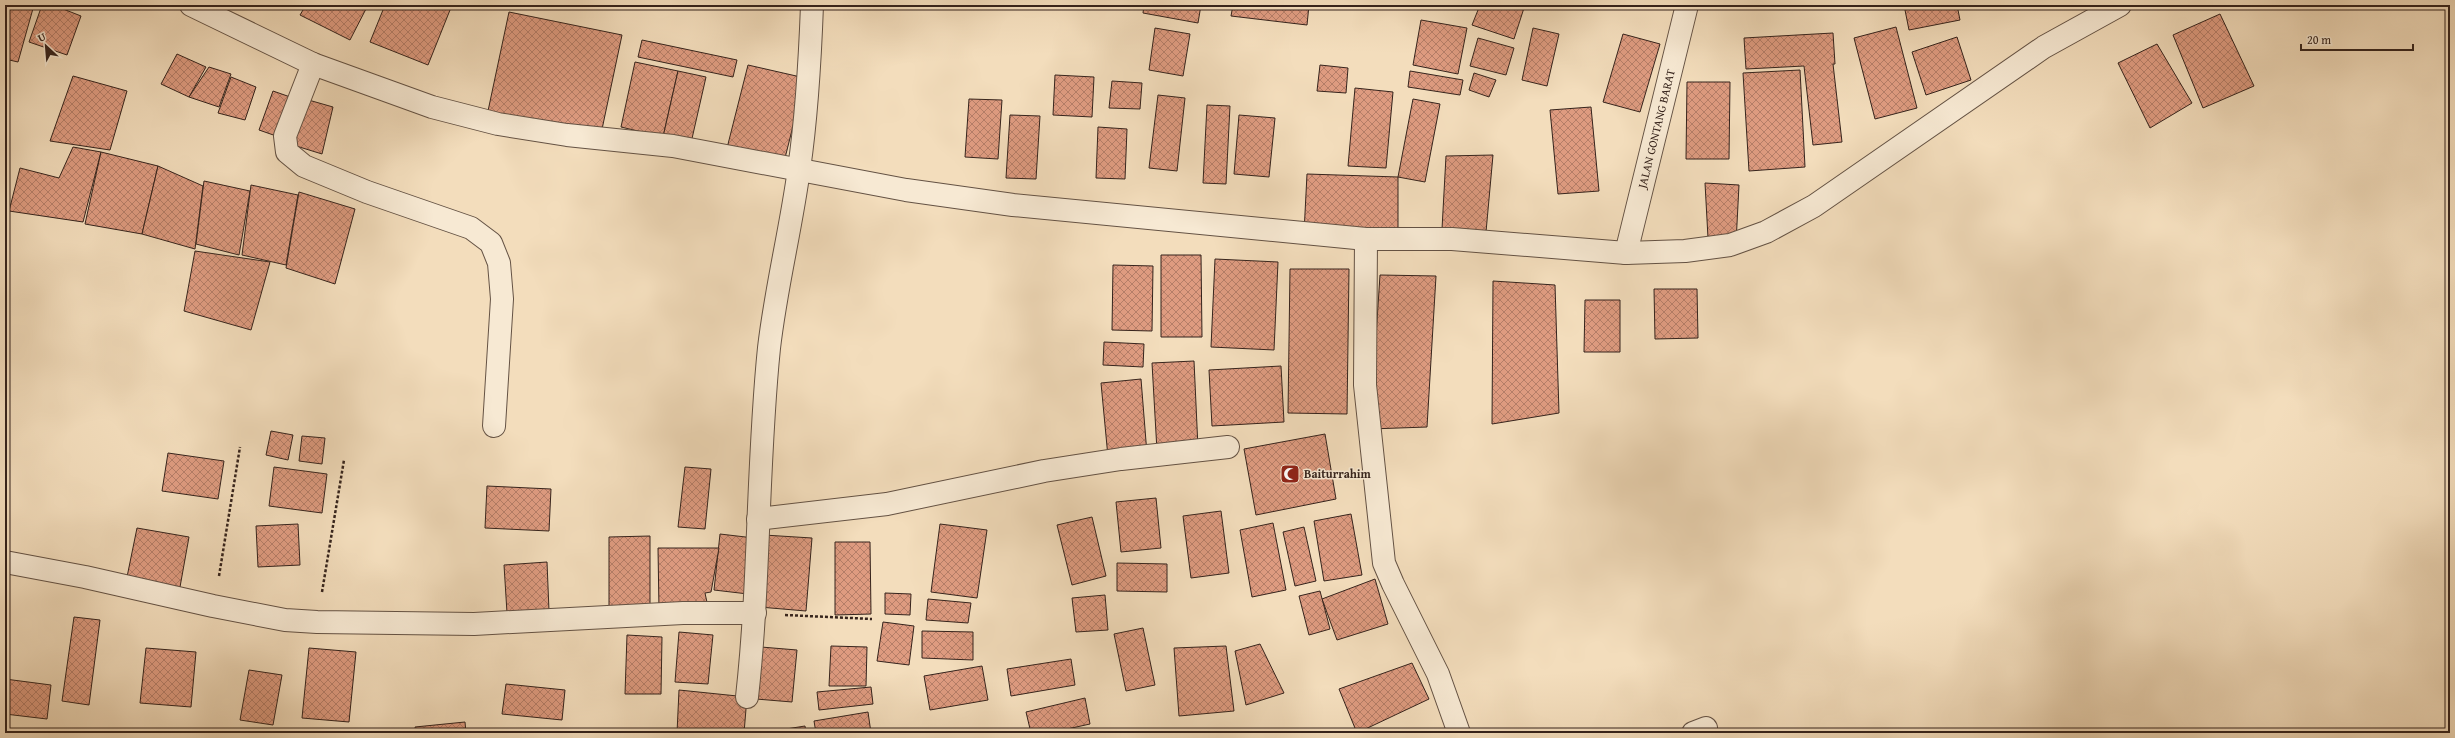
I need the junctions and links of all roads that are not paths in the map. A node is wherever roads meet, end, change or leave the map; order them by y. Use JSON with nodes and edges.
{"nodes":[{"id":1,"x":191,"y":5,"type":"edge"},
{"id":2,"x":812,"y":5,"type":"edge"},
{"id":3,"x":1687,"y":5,"type":"edge"},
{"id":4,"x":2120,"y":5,"type":"edge"},
{"id":5,"x":314,"y":64,"type":"junction"},
{"id":6,"x":799,"y":170,"type":"junction"},
{"id":7,"x":1366,"y":239,"type":"junction"},
{"id":8,"x":1626,"y":253,"type":"junction"},
{"id":9,"x":494,"y":426,"type":"dead end"},
{"id":10,"x":1228,"y":447,"type":"dead end"},
{"id":11,"x":758,"y":520,"type":"junction"},
{"id":12,"x":5,"y":562,"type":"edge"},
{"id":13,"x":755,"y":613,"type":"junction"},
{"id":14,"x":747,"y":697,"type":"dead end"},
{"id":15,"x":1459,"y":733,"type":"edge"}],
"edges":[{"from":1,"to":5,"type":"street"},
{"from":2,"to":6,"type":"street"},
{"from":3,"to":8,"type":"street","name":"JALAN GONTANG BARAT"},
{"from":4,"to":8,"type":"street"},
{"from":5,"to":6,"type":"street"},
{"from":5,"to":9,"type":"street"},
{"from":6,"to":7,"type":"street"},
{"from":6,"to":11,"type":"street"},
{"from":7,"to":8,"type":"street"},
{"from":7,"to":15,"type":"street"},
{"from":10,"to":11,"type":"street"},
{"from":11,"to":13,"type":"street"},
{"from":12,"to":13,"type":"street"},
{"from":13,"to":14,"type":"street"}]}
